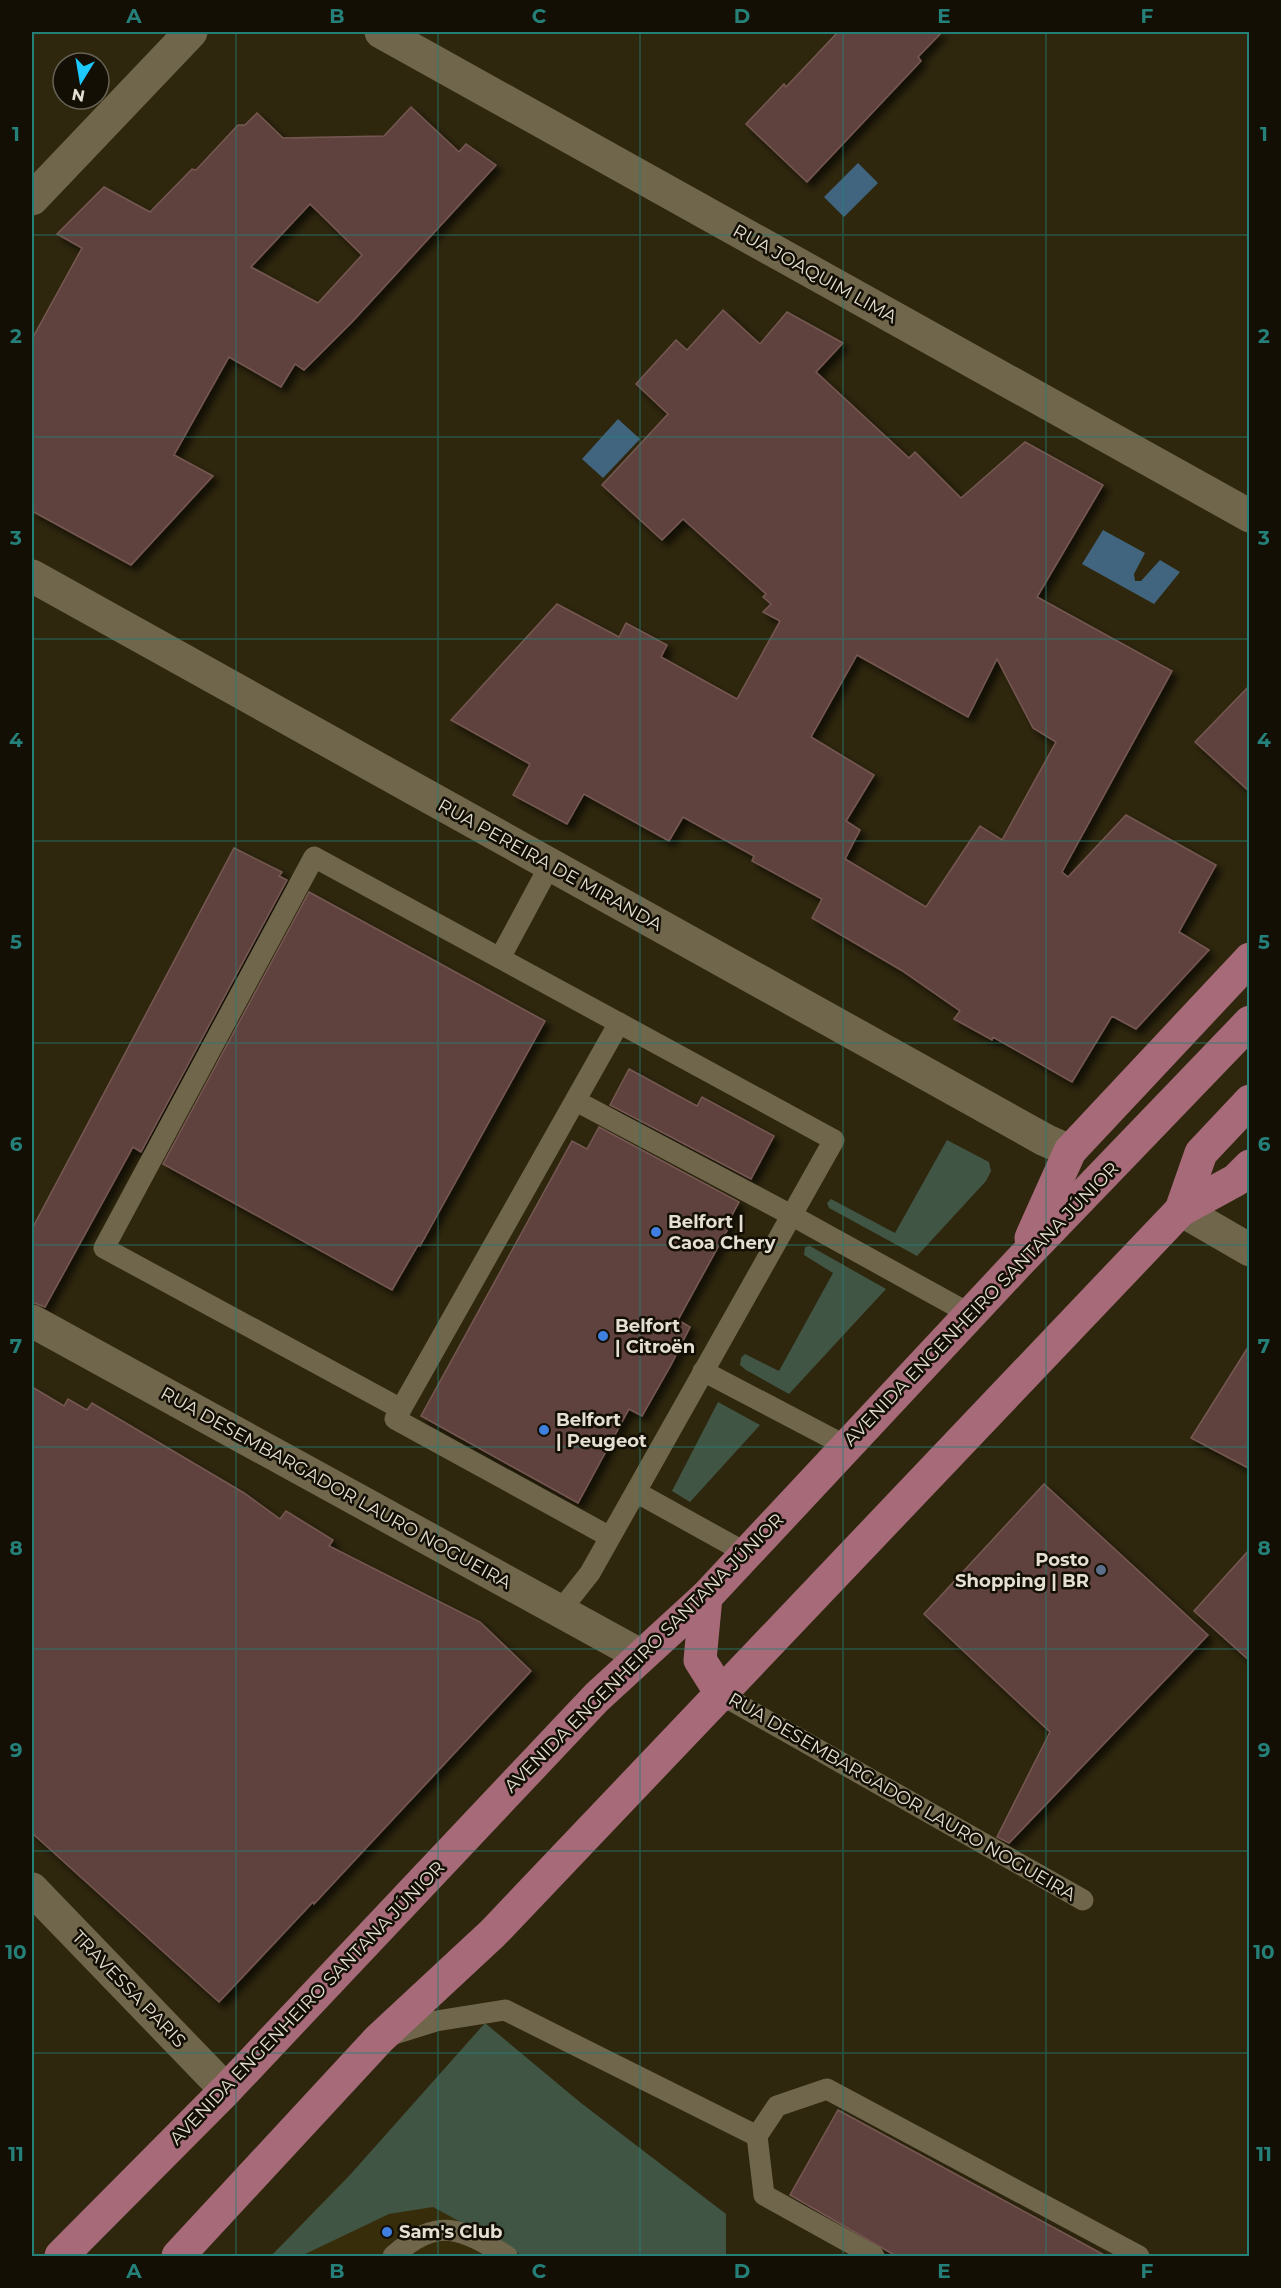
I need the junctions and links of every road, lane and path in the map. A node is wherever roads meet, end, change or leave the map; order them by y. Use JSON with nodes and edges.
{"nodes":[{"id":1,"x":191,"y":32,"type":"edge"},
{"id":2,"x":381,"y":32,"type":"edge"},
{"id":3,"x":32,"y":199,"type":"edge"},
{"id":4,"x":1250,"y":516,"type":"edge"},
{"id":5,"x":32,"y":576,"type":"edge"},
{"id":6,"x":550,"y":865,"type":"junction"},
{"id":7,"x":500,"y":958,"type":"junction"},
{"id":8,"x":1250,"y":959,"type":"edge"},
{"id":9,"x":1250,"y":1022,"type":"edge"},
{"id":10,"x":619,"y":1023,"type":"junction"},
{"id":11,"x":576,"y":1101,"type":"junction"},
{"id":12,"x":1250,"y":1101,"type":"edge"},
{"id":13,"x":1070,"y":1151,"type":"junction"},
{"id":14,"x":1250,"y":1166,"type":"edge"},
{"id":15,"x":1181,"y":1210,"type":"junction"},
{"id":16,"x":791,"y":1215,"type":"junction"},
{"id":17,"x":1250,"y":1250,"type":"edge"},
{"id":18,"x":1020,"y":1260,"type":"junction"},
{"id":19,"x":970,"y":1314,"type":"junction"},
{"id":20,"x":32,"y":1321,"type":"edge"},
{"id":21,"x":703,"y":1371,"type":"junction"},
{"id":22,"x":401,"y":1409,"type":"junction"},
{"id":23,"x":846,"y":1446,"type":"junction"},
{"id":24,"x":636,"y":1492,"type":"junction"},
{"id":25,"x":610,"y":1538,"type":"junction"},
{"id":26,"x":746,"y":1552,"type":"junction"},
{"id":27,"x":706,"y":1597,"type":"junction"},
{"id":28,"x":560,"y":1611,"type":"junction"},
{"id":29,"x":640,"y":1655,"type":"junction"},
{"id":30,"x":722,"y":1695,"type":"junction"},
{"id":31,"x":32,"y":1889,"type":"edge"},
{"id":32,"x":1083,"y":1900,"type":"dead end"},
{"id":33,"x":379,"y":2039,"type":"junction"},
{"id":34,"x":226,"y":2090,"type":"junction"},
{"id":35,"x":757,"y":2136,"type":"junction"},
{"id":36,"x":61,"y":2256,"type":"edge"},
{"id":37,"x":178,"y":2256,"type":"edge"},
{"id":38,"x":393,"y":2256,"type":"edge"},
{"id":39,"x":507,"y":2256,"type":"edge"},
{"id":40,"x":874,"y":2256,"type":"edge"},
{"id":41,"x":1139,"y":2256,"type":"edge"}],
"edges":[{"from":1,"to":3,"type":"street"},
{"from":2,"to":4,"type":"street","name":"RUA JOAQUIM LIMA"},
{"from":5,"to":6,"type":"street","name":"RUA PEREIRA DE MIRANDA"},
{"from":6,"to":7,"type":"lane"},
{"from":6,"to":13,"type":"street","name":"RUA PEREIRA DE MIRANDA"},
{"from":7,"to":10,"type":"lane"},
{"from":7,"to":22,"type":"lane"},
{"from":8,"to":13,"type":"main road"},
{"from":9,"to":18,"type":"main road","name":"AVENIDA ENGENHEIRO SANTANA JÚNIOR"},
{"from":10,"to":11,"type":"lane"},
{"from":10,"to":16,"type":"lane"},
{"from":11,"to":16,"type":"lane"},
{"from":11,"to":22,"type":"lane"},
{"from":12,"to":15,"type":"main road"},
{"from":13,"to":18,"type":"main road"},
{"from":14,"to":15,"type":"main road"},
{"from":15,"to":17,"type":"street"},
{"from":15,"to":30,"type":"main road"},
{"from":16,"to":19,"type":"lane"},
{"from":16,"to":21,"type":"lane"},
{"from":18,"to":19,"type":"main road","name":"AVENIDA ENGENHEIRO SANTANA JÚNIOR"},
{"from":19,"to":23,"type":"main road","name":"AVENIDA ENGENHEIRO SANTANA JÚNIOR"},
{"from":20,"to":28,"type":"street","name":"RUA DESEMBARGADOR LAURO NOGUEIRA"},
{"from":21,"to":23,"type":"lane"},
{"from":21,"to":24,"type":"lane"},
{"from":22,"to":25,"type":"lane"},
{"from":23,"to":26,"type":"main road","name":"AVENIDA ENGENHEIRO SANTANA JÚNIOR"},
{"from":24,"to":25,"type":"lane"},
{"from":24,"to":26,"type":"lane"},
{"from":25,"to":28,"type":"lane"},
{"from":26,"to":27,"type":"main road","name":"AVENIDA ENGENHEIRO SANTANA JÚNIOR"},
{"from":27,"to":29,"type":"main road","name":"AVENIDA ENGENHEIRO SANTANA JÚNIOR"},
{"from":27,"to":30,"type":"main road"},
{"from":28,"to":29,"type":"street","name":"RUA DESEMBARGADOR LAURO NOGUEIRA"},
{"from":29,"to":34,"type":"main road","name":"AVENIDA ENGENHEIRO SANTANA JÚNIOR"},
{"from":30,"to":32,"type":"lane","name":"RUA DESEMBARGADOR LAURO NOGUEIRA"},
{"from":30,"to":33,"type":"main road"},
{"from":31,"to":34,"type":"street","name":"TRAVESSA PARIS"},
{"from":33,"to":35,"type":"lane"},
{"from":33,"to":37,"type":"main road"},
{"from":34,"to":36,"type":"main road","name":"AVENIDA ENGENHEIRO SANTANA JÚNIOR"},
{"from":35,"to":40,"type":"lane"},
{"from":35,"to":41,"type":"lane"},
{"from":38,"to":39,"type":"lane"}]}
